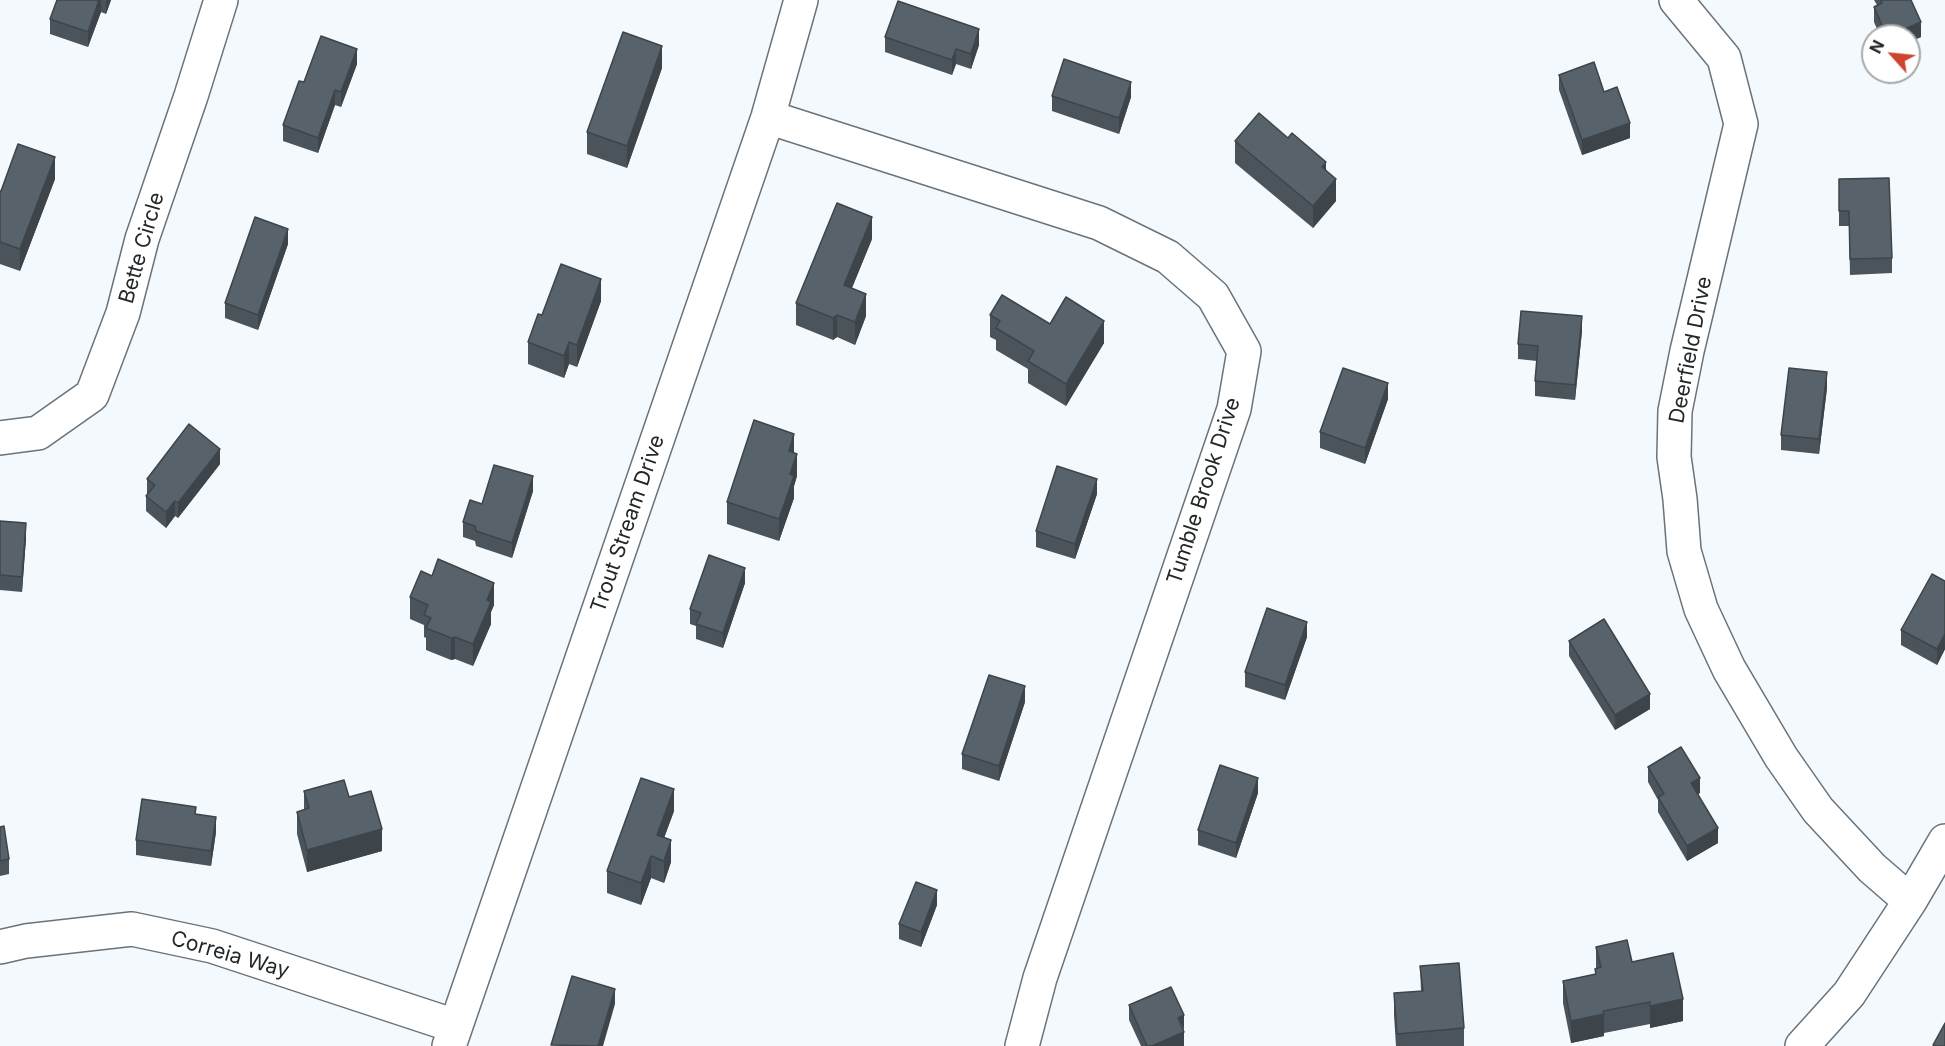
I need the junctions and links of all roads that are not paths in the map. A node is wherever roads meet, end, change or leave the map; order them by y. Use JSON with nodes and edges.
{"nodes":[{"id":1,"x":221,"y":0,"type":"edge"},
{"id":2,"x":801,"y":0,"type":"edge"},
{"id":3,"x":1676,"y":0,"type":"edge"},
{"id":4,"x":768,"y":117,"type":"junction"},
{"id":5,"x":0,"y":438,"type":"edge"},
{"id":6,"x":1945,"y":841,"type":"edge"},
{"id":7,"x":1910,"y":902,"type":"junction"},
{"id":8,"x":0,"y":947,"type":"edge"},
{"id":9,"x":452,"y":1036,"type":"edge"},
{"id":10,"x":1022,"y":1046,"type":"edge"},
{"id":11,"x":1802,"y":1046,"type":"edge"}],
"edges":[{"from":1,"to":5,"type":"street","name":"Bette Circle"},
{"from":2,"to":4,"type":"street","name":"Trout Stream Drive"},
{"from":3,"to":7,"type":"street","name":"Deerfield Drive"},
{"from":4,"to":9,"type":"street","name":"Trout Stream Drive"},
{"from":4,"to":10,"type":"street","name":"Tumble Brook Drive"},
{"from":6,"to":7,"type":"street"},
{"from":7,"to":11,"type":"street"},
{"from":8,"to":9,"type":"street","name":"Correia Way"}]}
